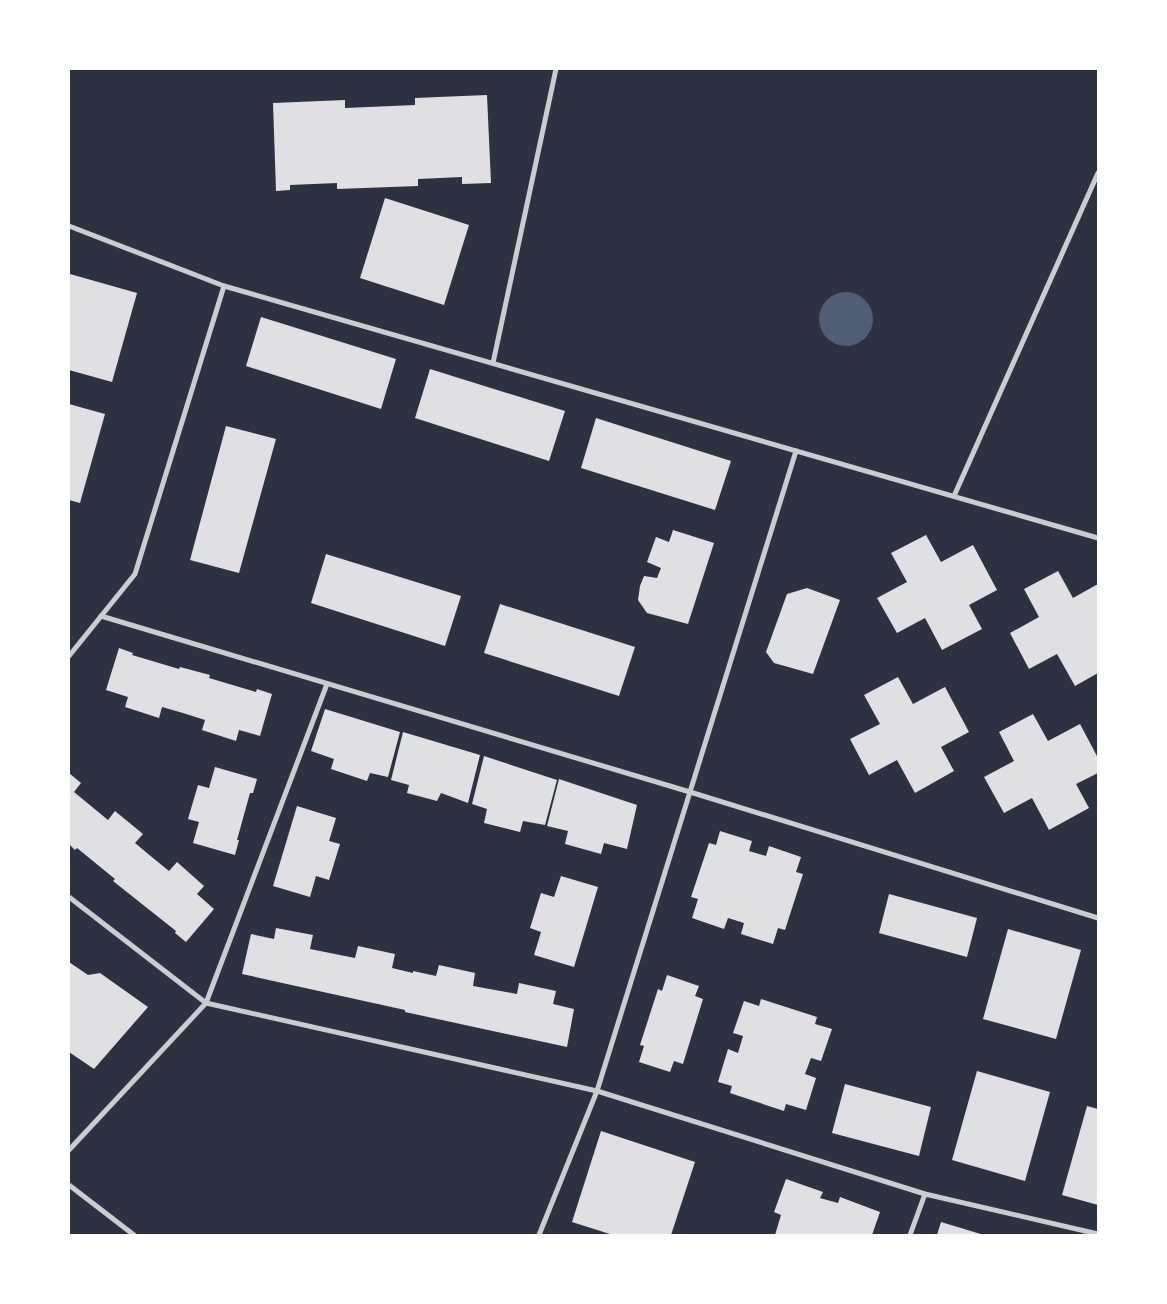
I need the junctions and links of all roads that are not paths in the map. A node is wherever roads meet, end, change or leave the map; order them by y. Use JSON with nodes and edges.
{"nodes":[{"id":1,"x":556,"y":69,"type":"edge"},
{"id":2,"x":1098,"y":173,"type":"edge"},
{"id":3,"x":69,"y":226,"type":"edge"},
{"id":4,"x":224,"y":286,"type":"junction"},
{"id":5,"x":493,"y":363,"type":"junction"},
{"id":6,"x":796,"y":451,"type":"junction"},
{"id":7,"x":954,"y":496,"type":"junction"},
{"id":8,"x":1098,"y":538,"type":"edge"},
{"id":9,"x":101,"y":616,"type":"junction"},
{"id":10,"x":69,"y":656,"type":"edge"},
{"id":11,"x":327,"y":684,"type":"junction"},
{"id":12,"x":690,"y":792,"type":"junction"},
{"id":13,"x":69,"y":897,"type":"edge"},
{"id":14,"x":1098,"y":918,"type":"edge"},
{"id":15,"x":206,"y":1003,"type":"junction"},
{"id":16,"x":597,"y":1091,"type":"junction"},
{"id":17,"x":69,"y":1150,"type":"edge"},
{"id":18,"x":69,"y":1185,"type":"edge"},
{"id":19,"x":925,"y":1194,"type":"junction"},
{"id":20,"x":1098,"y":1234,"type":"edge"},
{"id":21,"x":134,"y":1235,"type":"edge"},
{"id":22,"x":539,"y":1235,"type":"edge"},
{"id":23,"x":910,"y":1235,"type":"edge"}],
"edges":[{"from":1,"to":5,"type":"street"},
{"from":2,"to":7,"type":"street"},
{"from":3,"to":4,"type":"street"},
{"from":4,"to":5,"type":"street"},
{"from":4,"to":9,"type":"street"},
{"from":5,"to":6,"type":"street"},
{"from":6,"to":7,"type":"street"},
{"from":6,"to":12,"type":"street"},
{"from":7,"to":8,"type":"street"},
{"from":9,"to":10,"type":"street"},
{"from":9,"to":11,"type":"street"},
{"from":11,"to":12,"type":"street"},
{"from":11,"to":15,"type":"street"},
{"from":12,"to":14,"type":"street"},
{"from":12,"to":16,"type":"street"},
{"from":13,"to":15,"type":"street"},
{"from":15,"to":16,"type":"street"},
{"from":15,"to":17,"type":"street"},
{"from":16,"to":19,"type":"street"},
{"from":16,"to":22,"type":"street"},
{"from":18,"to":21,"type":"street"},
{"from":19,"to":20,"type":"street"},
{"from":19,"to":23,"type":"street"}]}
